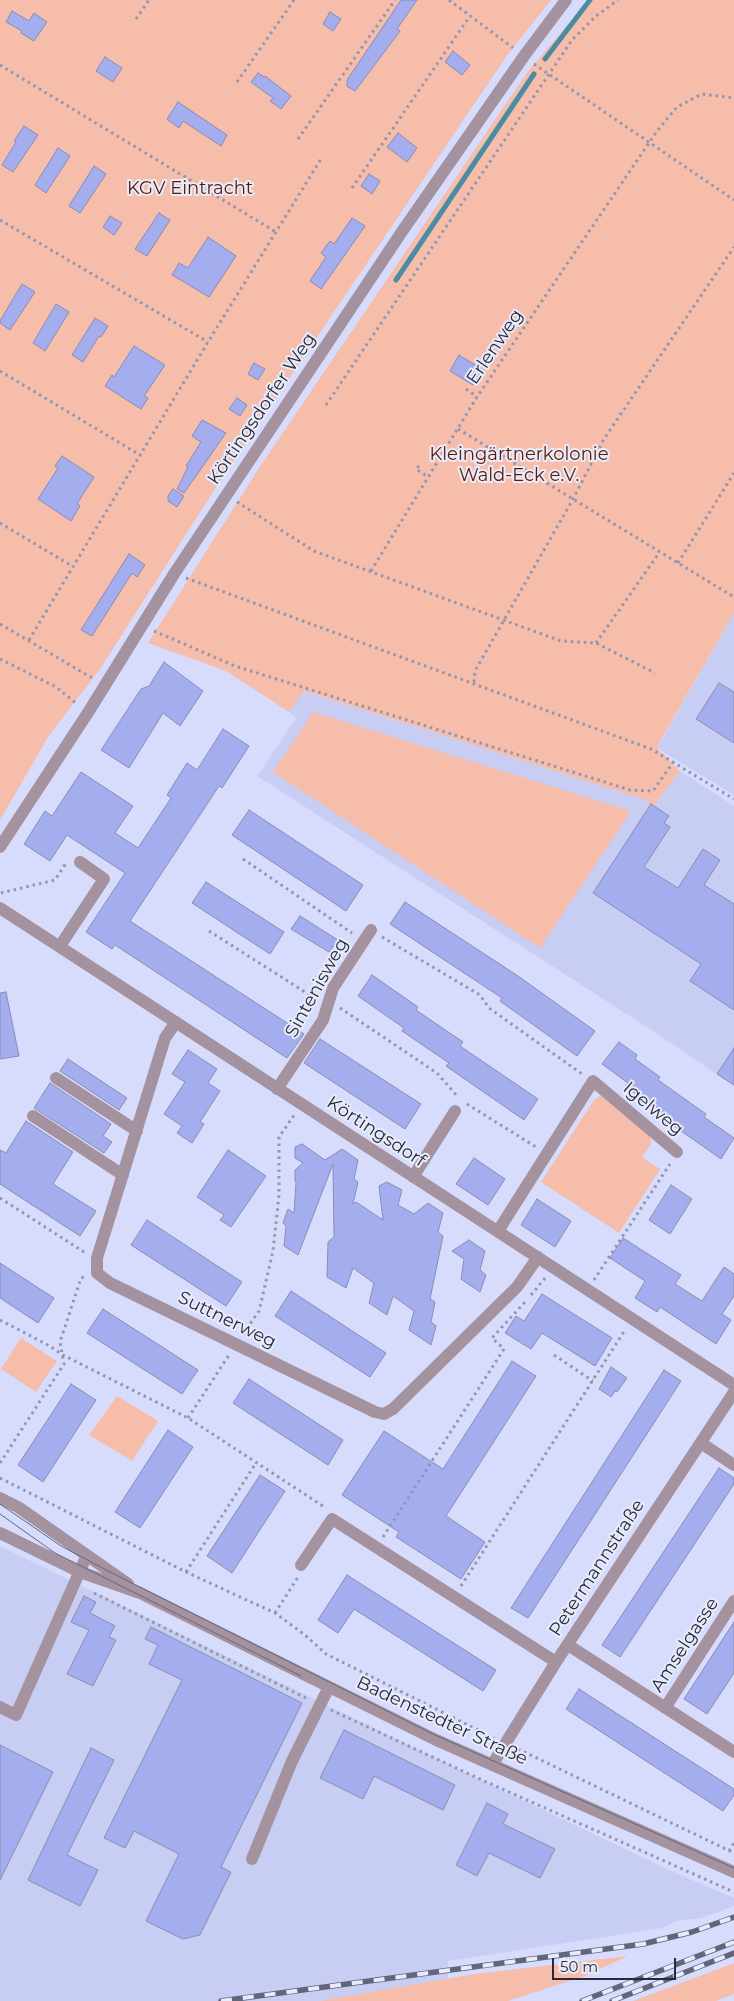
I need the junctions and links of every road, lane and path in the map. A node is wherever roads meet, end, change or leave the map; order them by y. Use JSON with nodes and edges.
{"nodes":[{"id":1,"x":149,"y":0,"type":"edge"},
{"id":2,"x":294,"y":0,"type":"edge"},
{"id":3,"x":394,"y":0,"type":"edge"},
{"id":4,"x":449,"y":0,"type":"edge"},
{"id":5,"x":566,"y":0,"type":"edge"},
{"id":6,"x":618,"y":0,"type":"edge"},
{"id":7,"x":470,"y":16,"type":"junction"},
{"id":8,"x":136,"y":19,"type":"dead end"},
{"id":9,"x":524,"y":56,"type":"junction"},
{"id":10,"x":0,"y":65,"type":"edge"},
{"id":11,"x":549,"y":74,"type":"junction"},
{"id":12,"x":237,"y":82,"type":"dead end"},
{"id":13,"x":734,"y":98,"type":"edge"},
{"id":14,"x":298,"y":139,"type":"dead end"},
{"id":15,"x":649,"y":143,"type":"junction"},
{"id":16,"x":321,"y":159,"type":"dead end"},
{"id":17,"x":352,"y":188,"type":"dead end"},
{"id":18,"x":734,"y":200,"type":"edge"},
{"id":19,"x":0,"y":220,"type":"edge"},
{"id":20,"x":276,"y":232,"type":"junction"},
{"id":21,"x":734,"y":247,"type":"edge"},
{"id":22,"x":208,"y":342,"type":"junction"},
{"id":23,"x":0,"y":371,"type":"edge"},
{"id":24,"x":466,"y":389,"type":"dead end"},
{"id":25,"x":478,"y":397,"type":"junction"},
{"id":26,"x":326,"y":405,"type":"dead end"},
{"id":27,"x":458,"y":429,"type":"junction"},
{"id":28,"x":140,"y":455,"type":"junction"},
{"id":29,"x":419,"y":466,"type":"dead end"},
{"id":30,"x":734,"y":473,"type":"edge"},
{"id":31,"x":428,"y":477,"type":"junction"},
{"id":32,"x":226,"y":495,"type":"junction"},
{"id":33,"x":573,"y":498,"type":"junction"},
{"id":34,"x":0,"y":523,"type":"edge"},
{"id":35,"x":659,"y":553,"type":"junction"},
{"id":36,"x":678,"y":564,"type":"junction"},
{"id":37,"x":72,"y":566,"type":"junction"},
{"id":38,"x":371,"y":571,"type":"junction"},
{"id":39,"x":174,"y":574,"type":"junction"},
{"id":40,"x":734,"y":597,"type":"edge"},
{"id":41,"x":505,"y":620,"type":"junction"},
{"id":42,"x":0,"y":624,"type":"edge"},
{"id":43,"x":141,"y":625,"type":"junction"},
{"id":44,"x":29,"y":640,"type":"junction"},
{"id":45,"x":596,"y":643,"type":"junction"},
{"id":46,"x":0,"y":659,"type":"edge"},
{"id":47,"x":656,"y":673,"type":"dead end"},
{"id":48,"x":474,"y":682,"type":"junction"},
{"id":49,"x":104,"y":684,"type":"junction"},
{"id":50,"x":88,"y":711,"type":"junction"},
{"id":51,"x":674,"y":761,"type":"junction"},
{"id":52,"x":734,"y":799,"type":"edge"},
{"id":53,"x":0,"y":847,"type":"edge"},
{"id":54,"x":243,"y":859,"type":"dead end"},
{"id":55,"x":80,"y":862,"type":"joint"},
{"id":56,"x":0,"y":893,"type":"edge"},
{"id":57,"x":0,"y":908,"type":"edge"},
{"id":58,"x":371,"y":930,"type":"joint"},
{"id":59,"x":209,"y":931,"type":"dead end"},
{"id":60,"x":364,"y":941,"type":"junction"},
{"id":61,"x":60,"y":946,"type":"junction"},
{"id":62,"x":328,"y":1003,"type":"junction"},
{"id":63,"x":176,"y":1022,"type":"junction"},
{"id":64,"x":56,"y":1078,"type":"dead end"},
{"id":65,"x":593,"y":1081,"type":"junction"},
{"id":66,"x":277,"y":1089,"type":"junction"},
{"id":67,"x":301,"y":1105,"type":"junction"},
{"id":68,"x":458,"y":1106,"type":"junction"},
{"id":69,"x":33,"y":1116,"type":"dead end"},
{"id":70,"x":137,"y":1131,"type":"junction"},
{"id":71,"x":677,"y":1152,"type":"joint"},
{"id":72,"x":547,"y":1154,"type":"junction"},
{"id":73,"x":123,"y":1175,"type":"junction"},
{"id":74,"x":414,"y":1177,"type":"junction"},
{"id":75,"x":0,"y":1198,"type":"edge"},
{"id":76,"x":498,"y":1231,"type":"junction"},
{"id":77,"x":87,"y":1254,"type":"dead end"},
{"id":78,"x":538,"y":1257,"type":"junction"},
{"id":79,"x":555,"y":1268,"type":"junction"},
{"id":80,"x":83,"y":1270,"type":"dead end"},
{"id":81,"x":96,"y":1273,"type":"junction"},
{"id":82,"x":81,"y":1278,"type":"junction"},
{"id":83,"x":588,"y":1289,"type":"junction"},
{"id":84,"x":633,"y":1318,"type":"junction"},
{"id":85,"x":0,"y":1320,"type":"edge"},
{"id":86,"x":236,"y":1344,"type":"junction"},
{"id":87,"x":63,"y":1355,"type":"junction"},
{"id":88,"x":554,"y":1355,"type":"dead end"},
{"id":89,"x":593,"y":1381,"type":"junction"},
{"id":90,"x":734,"y":1385,"type":"edge"},
{"id":91,"x":734,"y":1392,"type":"edge"},
{"id":92,"x":188,"y":1418,"type":"junction"},
{"id":93,"x":701,"y":1443,"type":"junction"},
{"id":94,"x":0,"y":1463,"type":"edge"},
{"id":95,"x":256,"y":1463,"type":"junction"},
{"id":96,"x":734,"y":1465,"type":"edge"},
{"id":97,"x":0,"y":1478,"type":"edge"},
{"id":98,"x":0,"y":1498,"type":"edge"},
{"id":99,"x":332,"y":1519,"type":"junction"},
{"id":100,"x":0,"y":1533,"type":"edge"},
{"id":101,"x":376,"y":1547,"type":"junction"},
{"id":102,"x":87,"y":1555,"type":"junction"},
{"id":103,"x":301,"y":1565,"type":"joint"},
{"id":104,"x":186,"y":1572,"type":"junction"},
{"id":105,"x":77,"y":1578,"type":"junction"},
{"id":106,"x":140,"y":1592,"type":"junction"},
{"id":107,"x":454,"y":1597,"type":"junction"},
{"id":108,"x":734,"y":1601,"type":"edge"},
{"id":109,"x":275,"y":1613,"type":"junction"},
{"id":110,"x":568,"y":1645,"type":"junction"},
{"id":111,"x":556,"y":1662,"type":"junction"},
{"id":112,"x":329,"y":1687,"type":"junction"},
{"id":113,"x":320,"y":1705,"type":"junction"},
{"id":114,"x":0,"y":1707,"type":"edge"},
{"id":115,"x":665,"y":1708,"type":"junction"},
{"id":116,"x":505,"y":1743,"type":"junction"},
{"id":117,"x":734,"y":1752,"type":"edge"},
{"id":118,"x":492,"y":1765,"type":"junction"},
{"id":119,"x":734,"y":1852,"type":"edge"},
{"id":120,"x":252,"y":1859,"type":"dead end"},
{"id":121,"x":734,"y":1872,"type":"edge"},
{"id":122,"x":734,"y":1892,"type":"edge"}],
"edges":[{"from":1,"to":8,"type":"path"},
{"from":2,"to":12,"type":"path"},
{"from":3,"to":14,"type":"path"},
{"from":4,"to":7,"type":"path"},
{"from":5,"to":9,"type":"street","name":"Körtingsdorfer Weg"},
{"from":6,"to":11,"type":"path"},
{"from":7,"to":9,"type":"path"},
{"from":7,"to":17,"type":"path"},
{"from":9,"to":11,"type":"path"},
{"from":9,"to":32,"type":"street","name":"Körtingsdorfer Weg"},
{"from":10,"to":20,"type":"path"},
{"from":11,"to":15,"type":"path"},
{"from":11,"to":26,"type":"path"},
{"from":13,"to":15,"type":"path","name":"Erlenweg"},
{"from":15,"to":18,"type":"path"},
{"from":15,"to":25,"type":"path","name":"Erlenweg"},
{"from":16,"to":20,"type":"path"},
{"from":19,"to":22,"type":"path"},
{"from":20,"to":22,"type":"path"},
{"from":21,"to":33,"type":"path"},
{"from":22,"to":28,"type":"path"},
{"from":23,"to":28,"type":"path"},
{"from":24,"to":25,"type":"path"},
{"from":25,"to":27,"type":"path","name":"Erlenweg"},
{"from":27,"to":31,"type":"path","name":"Erlenweg"},
{"from":27,"to":33,"type":"path"},
{"from":28,"to":37,"type":"path"},
{"from":29,"to":31,"type":"path"},
{"from":30,"to":36,"type":"path"},
{"from":31,"to":38,"type":"path","name":"Erlenweg"},
{"from":32,"to":38,"type":"path"},
{"from":32,"to":39,"type":"street","name":"Körtingsdorfer Weg"},
{"from":33,"to":35,"type":"path"},
{"from":33,"to":41,"type":"path"},
{"from":34,"to":37,"type":"path"},
{"from":35,"to":36,"type":"path"},
{"from":35,"to":45,"type":"path"},
{"from":36,"to":40,"type":"path"},
{"from":37,"to":44,"type":"path"},
{"from":38,"to":41,"type":"path"},
{"from":39,"to":43,"type":"street","name":"Körtingsdorfer Weg"},
{"from":39,"to":48,"type":"path"},
{"from":41,"to":45,"type":"path"},
{"from":41,"to":48,"type":"path"},
{"from":42,"to":44,"type":"path"},
{"from":43,"to":49,"type":"street","name":"Körtingsdorfer Weg"},
{"from":43,"to":51,"type":"path"},
{"from":44,"to":49,"type":"path"},
{"from":45,"to":47,"type":"path"},
{"from":46,"to":50,"type":"path"},
{"from":48,"to":51,"type":"path"},
{"from":49,"to":50,"type":"street","name":"Körtingsdorfer Weg"},
{"from":50,"to":53,"type":"street","name":"Körtingsdorfer Weg"},
{"from":51,"to":52,"type":"path"},
{"from":54,"to":60,"type":"path"},
{"from":55,"to":56,"type":"path"},
{"from":55,"to":61,"type":"street"},
{"from":57,"to":61,"type":"street","name":"Körtingsdorf"},
{"from":58,"to":60,"type":"street","name":"Sintenisweg"},
{"from":58,"to":65,"type":"path"},
{"from":59,"to":62,"type":"path"},
{"from":60,"to":62,"type":"street","name":"Sintenisweg"},
{"from":61,"to":63,"type":"street","name":"Körtingsdorf"},
{"from":62,"to":66,"type":"street","name":"Sintenisweg"},
{"from":62,"to":68,"type":"path"},
{"from":63,"to":66,"type":"street","name":"Körtingsdorf"},
{"from":63,"to":70,"type":"street"},
{"from":64,"to":70,"type":"street"},
{"from":65,"to":71,"type":"street","name":"Igelweg"},
{"from":65,"to":72,"type":"street"},
{"from":66,"to":67,"type":"street","name":"Körtingsdorf"},
{"from":67,"to":74,"type":"street","name":"Körtingsdorf"},
{"from":67,"to":86,"type":"path"},
{"from":68,"to":72,"type":"path"},
{"from":68,"to":74,"type":"street"},
{"from":69,"to":73,"type":"street"},
{"from":70,"to":73,"type":"street"},
{"from":71,"to":83,"type":"path","name":"Igelweg"},
{"from":72,"to":76,"type":"street"},
{"from":73,"to":81,"type":"street"},
{"from":74,"to":76,"type":"street","name":"Körtingsdorf"},
{"from":75,"to":77,"type":"path"},
{"from":76,"to":78,"type":"street","name":"Körtingsdorf"},
{"from":78,"to":79,"type":"street","name":"Körtingsdorf"},
{"from":78,"to":86,"type":"street","name":"Suttnerweg"},
{"from":79,"to":83,"type":"street","name":"Körtingsdorf"},
{"from":79,"to":101,"type":"path"},
{"from":80,"to":82,"type":"path"},
{"from":81,"to":82,"type":"path"},
{"from":81,"to":86,"type":"street","name":"Suttnerweg"},
{"from":82,"to":87,"type":"path"},
{"from":83,"to":84,"type":"street","name":"Körtingsdorf"},
{"from":84,"to":89,"type":"path"},
{"from":84,"to":90,"type":"street","name":"Körtingsdorf"},
{"from":85,"to":87,"type":"path"},
{"from":86,"to":92,"type":"path"},
{"from":87,"to":92,"type":"path"},
{"from":87,"to":94,"type":"path"},
{"from":88,"to":89,"type":"path"},
{"from":89,"to":107,"type":"path"},
{"from":91,"to":93,"type":"street","name":"Petermannstraße"},
{"from":92,"to":95,"type":"path"},
{"from":93,"to":96,"type":"street"},
{"from":93,"to":110,"type":"street","name":"Petermannstraße"},
{"from":95,"to":99,"type":"path"},
{"from":95,"to":104,"type":"path"},
{"from":97,"to":104,"type":"path"},
{"from":98,"to":102,"type":"street","name":"Badenstedter Straße"},
{"from":99,"to":101,"type":"street"},
{"from":99,"to":103,"type":"street"},
{"from":100,"to":105,"type":"street","name":"Badenstedter Straße"},
{"from":101,"to":107,"type":"street"},
{"from":102,"to":105,"type":"street"},
{"from":102,"to":106,"type":"street","name":"Badenstedter Straße"},
{"from":103,"to":109,"type":"path"},
{"from":104,"to":109,"type":"path"},
{"from":105,"to":106,"type":"street","name":"Badenstedter Straße"},
{"from":105,"to":113,"type":"path"},
{"from":105,"to":114,"type":"street"},
{"from":106,"to":112,"type":"street","name":"Badenstedter Straße"},
{"from":107,"to":111,"type":"street"},
{"from":108,"to":115,"type":"street","name":"Amselgasse"},
{"from":109,"to":116,"type":"path"},
{"from":110,"to":111,"type":"street","name":"Petermannstraße"},
{"from":110,"to":115,"type":"street"},
{"from":111,"to":116,"type":"street","name":"Petermannstraße"},
{"from":112,"to":113,"type":"street"},
{"from":112,"to":118,"type":"street","name":"Badenstedter Straße"},
{"from":113,"to":120,"type":"street"},
{"from":113,"to":122,"type":"path"},
{"from":115,"to":117,"type":"street"},
{"from":116,"to":118,"type":"street","name":"Petermannstraße"},
{"from":116,"to":119,"type":"path"},
{"from":118,"to":121,"type":"street","name":"Badenstedter Straße"}]}
